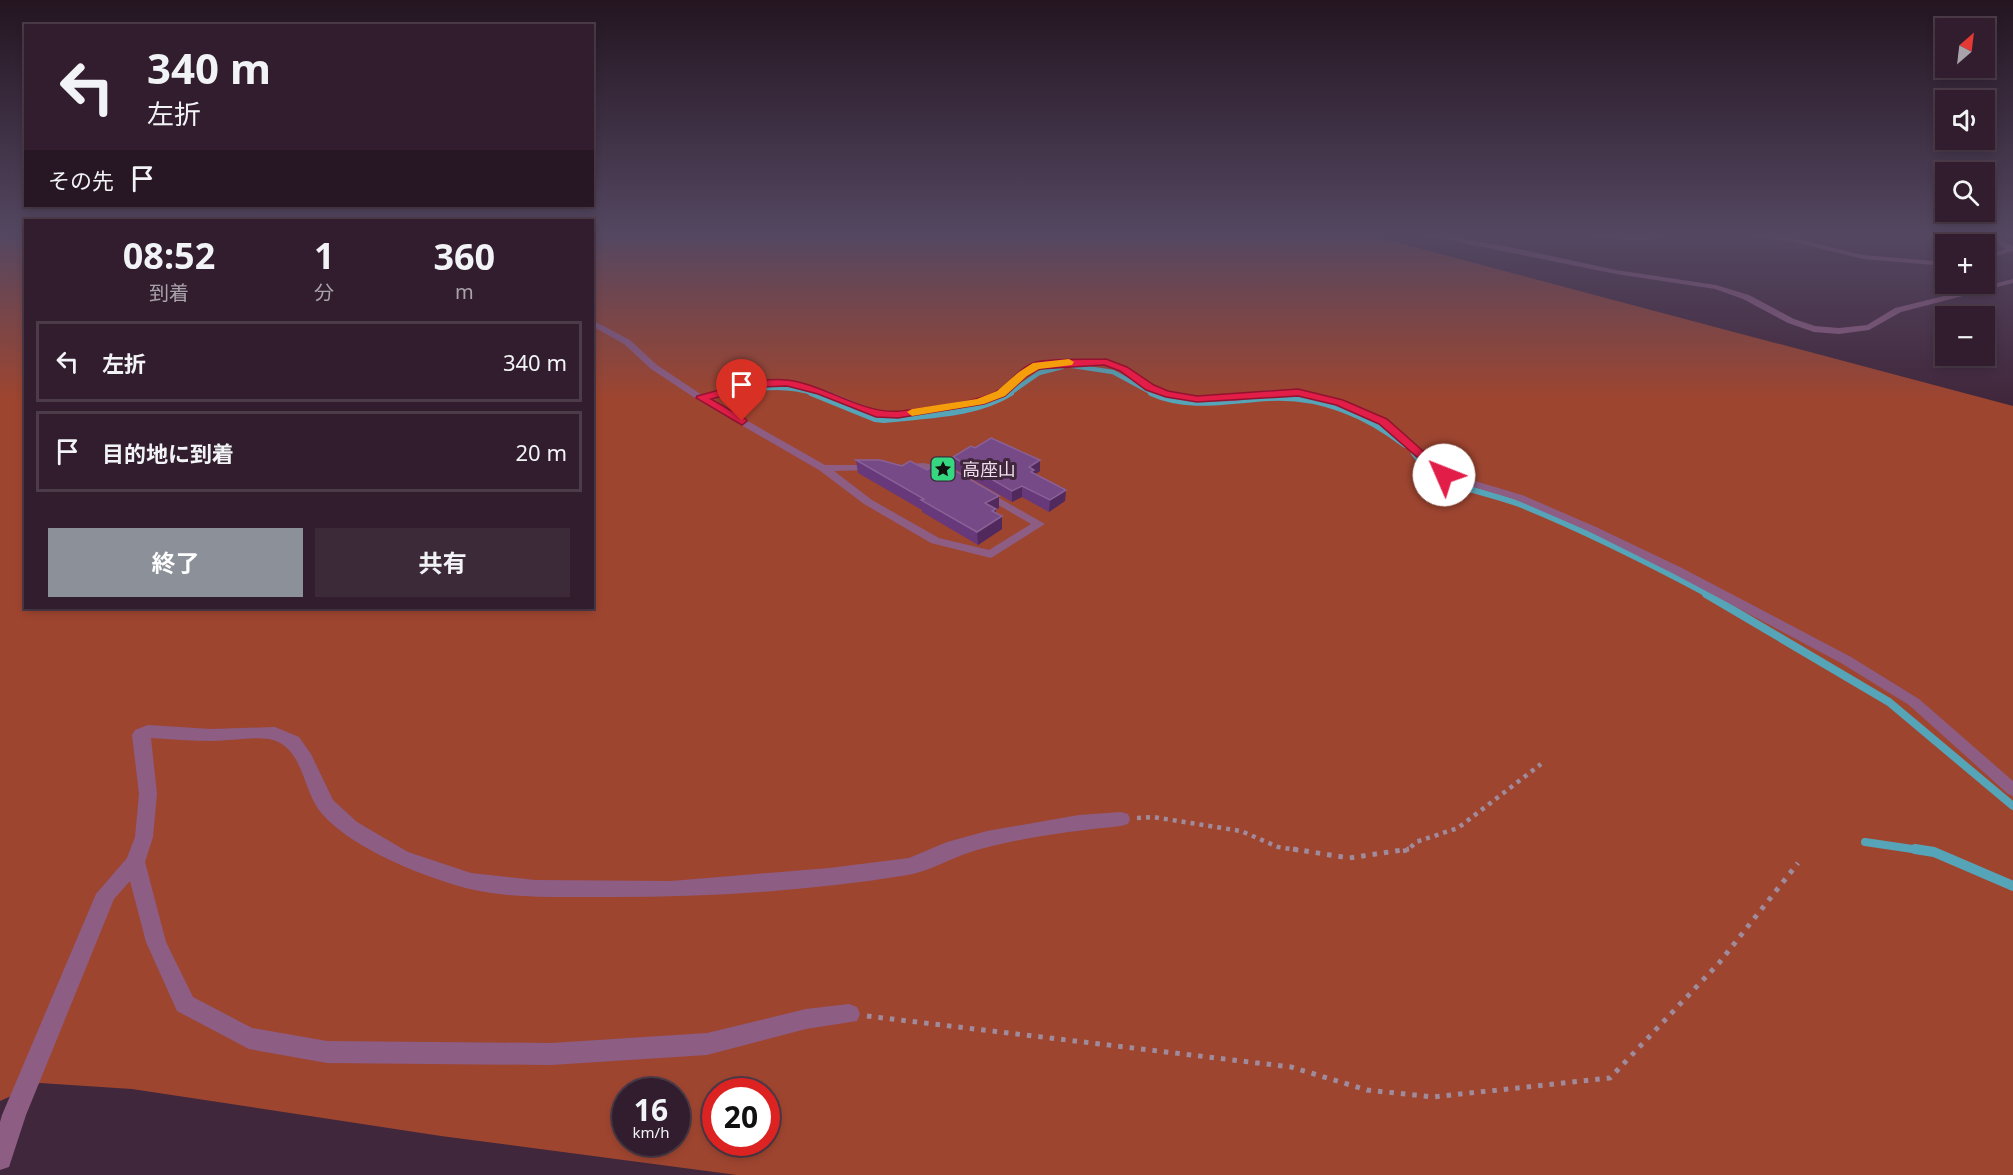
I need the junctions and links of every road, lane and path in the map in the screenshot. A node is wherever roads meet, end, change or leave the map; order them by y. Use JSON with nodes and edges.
{"nodes":[{"id":1,"x":1724,"y":290,"type":"edge"},
{"id":2,"x":1978,"y":290,"type":"edge"},
{"id":3,"x":594,"y":323,"type":"edge"},
{"id":4,"x":701,"y":398,"type":"junction"},
{"id":5,"x":823,"y":468,"type":"junction"},
{"id":6,"x":953,"y":475,"type":"edge"},
{"id":7,"x":981,"y":491,"type":"edge"},
{"id":8,"x":1541,"y":764,"type":"dead end"},
{"id":9,"x":2013,"y":790,"type":"edge"},
{"id":10,"x":1121,"y":819,"type":"joint"},
{"id":11,"x":135,"y":862,"type":"junction"},
{"id":12,"x":1798,"y":863,"type":"dead end"},
{"id":13,"x":849,"y":1014,"type":"joint"},
{"id":14,"x":0,"y":1158,"type":"edge"}],
"edges":[{"from":1,"to":2,"type":"lane"},
{"from":3,"to":4,"type":"lane"},
{"from":4,"to":5,"type":"lane"},
{"from":4,"to":9,"type":"lane"},
{"from":5,"to":6,"type":"lane"},
{"from":5,"to":7,"type":"lane"},
{"from":8,"to":10,"type":"path"},
{"from":10,"to":11,"type":"street"},
{"from":11,"to":13,"type":"street"},
{"from":11,"to":14,"type":"street"},
{"from":12,"to":13,"type":"path"}]}
